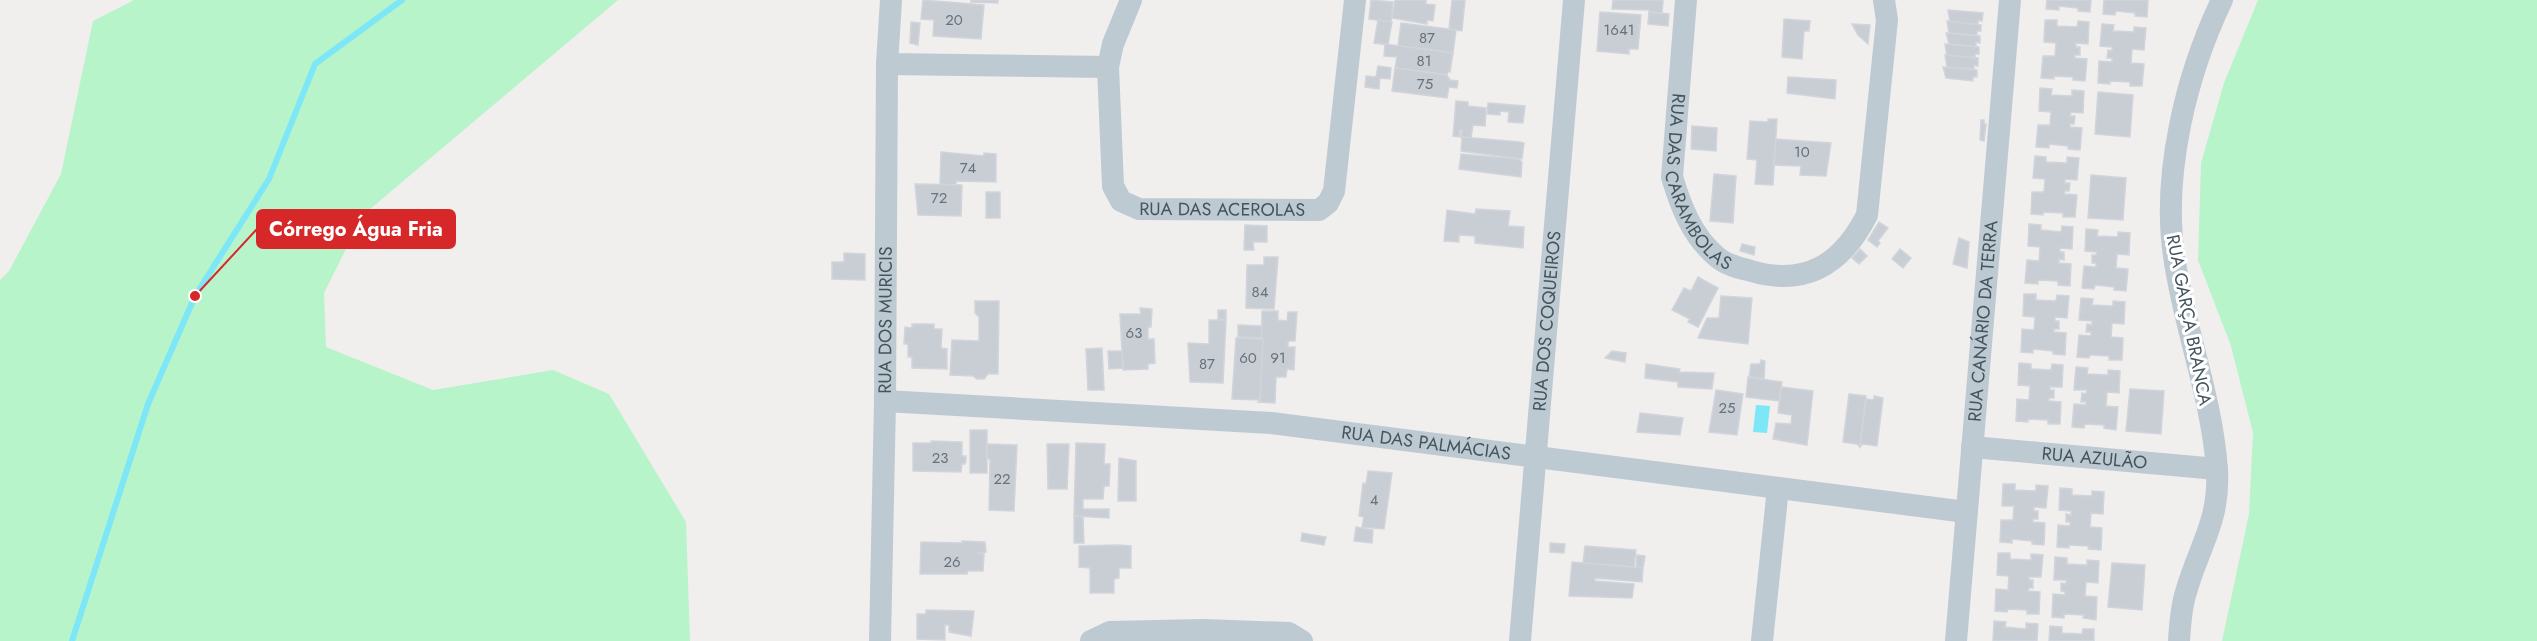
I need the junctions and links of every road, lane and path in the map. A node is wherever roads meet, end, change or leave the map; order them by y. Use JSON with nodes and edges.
{"nodes":[{"id":1,"x":891,"y":0,"type":"edge"},
{"id":2,"x":1131,"y":0,"type":"edge"},
{"id":3,"x":1355,"y":0,"type":"edge"},
{"id":4,"x":1574,"y":0,"type":"edge"},
{"id":5,"x":1686,"y":0,"type":"edge"},
{"id":6,"x":1884,"y":0,"type":"edge"},
{"id":7,"x":2010,"y":0,"type":"edge"},
{"id":8,"x":2222,"y":0,"type":"edge"},
{"id":9,"x":887,"y":64,"type":"junction"},
{"id":10,"x":1108,"y":67,"type":"junction"},
{"id":11,"x":885,"y":401,"type":"junction"},
{"id":12,"x":1972,"y":447,"type":"junction"},
{"id":13,"x":1536,"y":458,"type":"junction"},
{"id":14,"x":2217,"y":469,"type":"junction"},
{"id":15,"x":1778,"y":488,"type":"junction"},
{"id":16,"x":1966,"y":512,"type":"junction"},
{"id":17,"x":880,"y":641,"type":"edge"},
{"id":18,"x":1091,"y":641,"type":"edge"},
{"id":19,"x":1302,"y":641,"type":"edge"},
{"id":20,"x":1520,"y":641,"type":"edge"},
{"id":21,"x":1762,"y":641,"type":"edge"},
{"id":22,"x":1956,"y":641,"type":"edge"},
{"id":23,"x":2179,"y":641,"type":"edge"}],
"edges":[{"from":1,"to":9,"type":"street","name":"RUA DOS MURICIS"},
{"from":2,"to":10,"type":"street","name":"RUA DAS ACEROLAS"},
{"from":3,"to":10,"type":"street","name":"RUA DAS ACEROLAS"},
{"from":4,"to":13,"type":"street","name":"RUA DOS COQUEIROS"},
{"from":5,"to":6,"type":"street","name":"RUA DAS CARAMBOLAS"},
{"from":7,"to":12,"type":"street","name":"RUA CANÁRIO DA TERRA"},
{"from":8,"to":14,"type":"street","name":"RUA GARÇA BRANCA"},
{"from":9,"to":10,"type":"street"},
{"from":9,"to":11,"type":"street","name":"RUA DOS MURICIS"},
{"from":11,"to":13,"type":"street","name":"RUA DAS PALMÁCIAS"},
{"from":11,"to":17,"type":"street","name":"RUA DOS MURICIS"},
{"from":12,"to":14,"type":"street","name":"RUA AZULÃO"},
{"from":12,"to":16,"type":"street","name":"RUA CANÁRIO DA TERRA"},
{"from":13,"to":15,"type":"street","name":"RUA DAS PALMÁCIAS"},
{"from":13,"to":20,"type":"street","name":"RUA DOS COQUEIROS"},
{"from":14,"to":23,"type":"street","name":"RUA GARÇA BRANCA"},
{"from":15,"to":16,"type":"street","name":"RUA DAS PALMÁCIAS"},
{"from":15,"to":21,"type":"street"},
{"from":16,"to":22,"type":"street","name":"RUA CANÁRIO DA TERRA"},
{"from":18,"to":19,"type":"street"}]}
